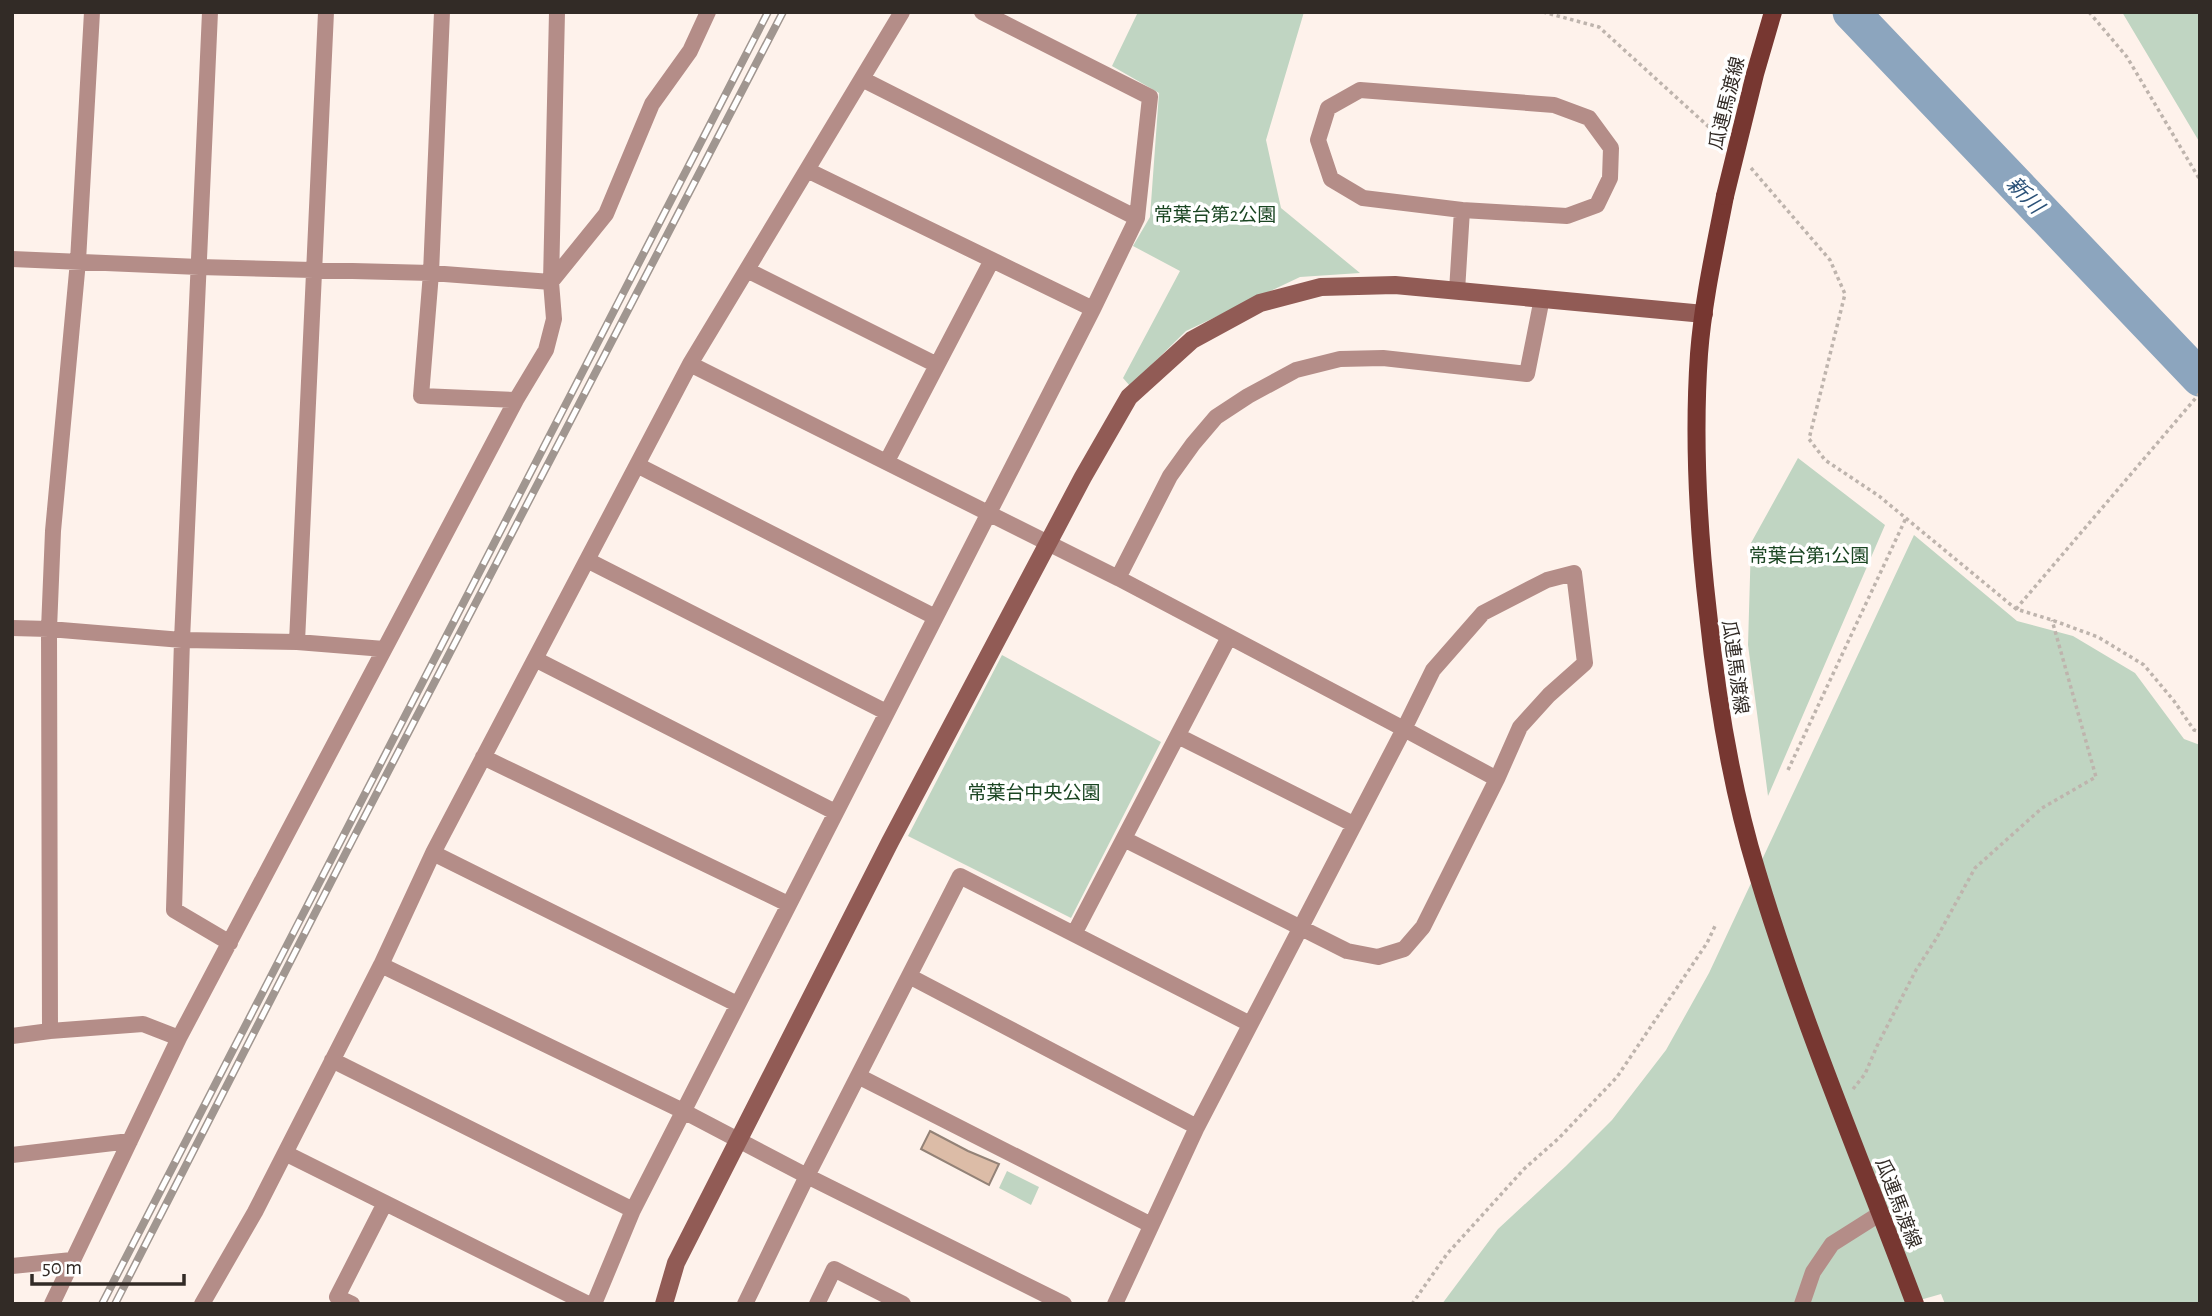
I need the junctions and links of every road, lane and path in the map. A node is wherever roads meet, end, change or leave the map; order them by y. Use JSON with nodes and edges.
{"nodes":[{"id":1,"x":93,"y":12,"type":"edge"},
{"id":2,"x":209,"y":12,"type":"edge"},
{"id":3,"x":326,"y":12,"type":"edge"},
{"id":4,"x":442,"y":12,"type":"edge"},
{"id":5,"x":557,"y":12,"type":"edge"},
{"id":6,"x":708,"y":12,"type":"edge"},
{"id":7,"x":902,"y":12,"type":"edge"},
{"id":8,"x":982,"y":12,"type":"edge"},
{"id":9,"x":1543,"y":12,"type":"edge"},
{"id":10,"x":1773,"y":12,"type":"edge"},
{"id":11,"x":2089,"y":12,"type":"edge"},
{"id":12,"x":862,"y":79,"type":"junction"},
{"id":13,"x":1726,"y":142,"type":"dead end"},
{"id":14,"x":1745,"y":160,"type":"dead end"},
{"id":15,"x":807,"y":170,"type":"junction"},
{"id":16,"x":2200,"y":180,"type":"edge"},
{"id":17,"x":1462,"y":210,"type":"junction"},
{"id":18,"x":1137,"y":218,"type":"junction"},
{"id":19,"x":12,"y":259,"type":"edge"},
{"id":20,"x":992,"y":260,"type":"junction"},
{"id":21,"x":78,"y":261,"type":"junction"},
{"id":22,"x":198,"y":267,"type":"junction"},
{"id":23,"x":315,"y":269,"type":"junction"},
{"id":24,"x":747,"y":270,"type":"junction"},
{"id":25,"x":431,"y":273,"type":"junction"},
{"id":26,"x":551,"y":282,"type":"junction"},
{"id":27,"x":1457,"y":291,"type":"junction"},
{"id":28,"x":1542,"y":298,"type":"junction"},
{"id":29,"x":1093,"y":309,"type":"junction"},
{"id":30,"x":1704,"y":314,"type":"junction"},
{"id":31,"x":690,"y":364,"type":"junction"},
{"id":32,"x":937,"y":365,"type":"junction"},
{"id":33,"x":2200,"y":393,"type":"edge"},
{"id":34,"x":516,"y":400,"type":"junction"},
{"id":35,"x":887,"y":461,"type":"junction"},
{"id":36,"x":637,"y":465,"type":"junction"},
{"id":37,"x":988,"y":512,"type":"junction"},
{"id":38,"x":1906,"y":518,"type":"junction"},
{"id":39,"x":1049,"y":543,"type":"junction"},
{"id":40,"x":587,"y":560,"type":"junction"},
{"id":41,"x":1118,"y":578,"type":"junction"},
{"id":42,"x":2016,"y":609,"type":"junction"},
{"id":43,"x":935,"y":617,"type":"junction"},
{"id":44,"x":2052,"y":620,"type":"junction"},
{"id":45,"x":12,"y":628,"type":"edge"},
{"id":46,"x":49,"y":629,"type":"junction"},
{"id":47,"x":1229,"y":637,"type":"junction"},
{"id":48,"x":182,"y":640,"type":"junction"},
{"id":49,"x":297,"y":642,"type":"junction"},
{"id":50,"x":384,"y":649,"type":"junction"},
{"id":51,"x":535,"y":659,"type":"junction"},
{"id":52,"x":886,"y":712,"type":"junction"},
{"id":53,"x":1404,"y":729,"type":"junction"},
{"id":54,"x":2200,"y":732,"type":"edge"},
{"id":55,"x":1178,"y":736,"type":"junction"},
{"id":56,"x":483,"y":757,"type":"junction"},
{"id":57,"x":1788,"y":770,"type":"dead end"},
{"id":58,"x":1497,"y":779,"type":"junction"},
{"id":59,"x":835,"y":812,"type":"junction"},
{"id":60,"x":1353,"y":824,"type":"junction"},
{"id":61,"x":1124,"y":839,"type":"junction"},
{"id":62,"x":433,"y":853,"type":"junction"},
{"id":63,"x":789,"y":904,"type":"junction"},
{"id":64,"x":1716,"y":924,"type":"dead end"},
{"id":65,"x":1301,"y":927,"type":"junction"},
{"id":66,"x":1074,"y":934,"type":"junction"},
{"id":67,"x":230,"y":943,"type":"junction"},
{"id":68,"x":381,"y":964,"type":"junction"},
{"id":69,"x":909,"y":976,"type":"junction"},
{"id":70,"x":737,"y":1004,"type":"junction"},
{"id":71,"x":1250,"y":1024,"type":"junction"},
{"id":72,"x":50,"y":1031,"type":"junction"},
{"id":73,"x":12,"y":1036,"type":"edge"},
{"id":74,"x":179,"y":1038,"type":"junction"},
{"id":75,"x":332,"y":1059,"type":"junction"},
{"id":76,"x":858,"y":1076,"type":"junction"},
{"id":77,"x":1839,"y":1105,"type":"junction"},
{"id":78,"x":682,"y":1111,"type":"junction"},
{"id":79,"x":1197,"y":1127,"type":"junction"},
{"id":80,"x":738,"y":1140,"type":"junction"},
{"id":81,"x":130,"y":1141,"type":"junction"},
{"id":82,"x":285,"y":1153,"type":"junction"},
{"id":83,"x":12,"y":1155,"type":"edge"},
{"id":84,"x":807,"y":1176,"type":"junction"},
{"id":85,"x":385,"y":1203,"type":"junction"},
{"id":86,"x":633,"y":1210,"type":"junction"},
{"id":87,"x":1881,"y":1213,"type":"junction"},
{"id":88,"x":1151,"y":1225,"type":"junction"},
{"id":89,"x":72,"y":1260,"type":"junction"},
{"id":90,"x":12,"y":1266,"type":"edge"},
{"id":91,"x":51,"y":1304,"type":"edge"},
{"id":92,"x":202,"y":1304,"type":"edge"},
{"id":93,"x":352,"y":1304,"type":"edge"},
{"id":94,"x":588,"y":1304,"type":"edge"},
{"id":95,"x":594,"y":1304,"type":"edge"},
{"id":96,"x":664,"y":1304,"type":"edge"},
{"id":97,"x":745,"y":1304,"type":"edge"},
{"id":98,"x":817,"y":1304,"type":"edge"},
{"id":99,"x":903,"y":1304,"type":"edge"},
{"id":100,"x":1064,"y":1304,"type":"edge"},
{"id":101,"x":1115,"y":1304,"type":"edge"},
{"id":102,"x":1412,"y":1304,"type":"edge"},
{"id":103,"x":1802,"y":1304,"type":"edge"},
{"id":104,"x":1915,"y":1304,"type":"edge"}],
"edges":[{"from":1,"to":21,"type":"street"},
{"from":2,"to":22,"type":"street"},
{"from":3,"to":23,"type":"street"},
{"from":4,"to":25,"type":"street"},
{"from":5,"to":26,"type":"street"},
{"from":6,"to":26,"type":"street"},
{"from":7,"to":12,"type":"street"},
{"from":8,"to":18,"type":"street"},
{"from":9,"to":13,"type":"path"},
{"from":10,"to":30,"type":"main road","name":"瓜連馬渡線","bridge":true},
{"from":11,"to":16,"type":"path"},
{"from":12,"to":15,"type":"street"},
{"from":12,"to":18,"type":"street"},
{"from":14,"to":38,"type":"path"},
{"from":15,"to":20,"type":"street"},
{"from":15,"to":24,"type":"street"},
{"from":17,"to":17,"type":"street"},
{"from":17,"to":27,"type":"street"},
{"from":18,"to":29,"type":"street"},
{"from":19,"to":21,"type":"street"},
{"from":20,"to":29,"type":"street"},
{"from":20,"to":32,"type":"street"},
{"from":21,"to":22,"type":"street"},
{"from":21,"to":46,"type":"street"},
{"from":22,"to":23,"type":"street"},
{"from":22,"to":48,"type":"street"},
{"from":23,"to":25,"type":"street"},
{"from":23,"to":49,"type":"street"},
{"from":24,"to":31,"type":"street"},
{"from":24,"to":32,"type":"street"},
{"from":25,"to":26,"type":"street"},
{"from":25,"to":34,"type":"street"},
{"from":26,"to":34,"type":"street"},
{"from":27,"to":28,"type":"street"},
{"from":27,"to":39,"type":"street"},
{"from":28,"to":30,"type":"street"},
{"from":28,"to":41,"type":"street"},
{"from":29,"to":37,"type":"street"},
{"from":30,"to":77,"type":"main road","name":"瓜連馬渡線"},
{"from":31,"to":35,"type":"street"},
{"from":31,"to":36,"type":"street"},
{"from":32,"to":35,"type":"street"},
{"from":33,"to":42,"type":"path"},
{"from":34,"to":50,"type":"street"},
{"from":35,"to":37,"type":"street"},
{"from":36,"to":40,"type":"street"},
{"from":36,"to":43,"type":"street"},
{"from":37,"to":39,"type":"street"},
{"from":37,"to":43,"type":"street"},
{"from":38,"to":42,"type":"path"},
{"from":38,"to":57,"type":"path"},
{"from":39,"to":41,"type":"street"},
{"from":39,"to":80,"type":"street"},
{"from":40,"to":51,"type":"street"},
{"from":40,"to":52,"type":"street"},
{"from":41,"to":47,"type":"street"},
{"from":42,"to":44,"type":"path"},
{"from":43,"to":52,"type":"street"},
{"from":44,"to":54,"type":"path"},
{"from":44,"to":77,"type":"path"},
{"from":45,"to":46,"type":"street"},
{"from":46,"to":48,"type":"street"},
{"from":46,"to":72,"type":"street"},
{"from":47,"to":53,"type":"street"},
{"from":47,"to":55,"type":"street"},
{"from":48,"to":49,"type":"street"},
{"from":48,"to":67,"type":"street"},
{"from":49,"to":50,"type":"street"},
{"from":50,"to":67,"type":"street"},
{"from":51,"to":56,"type":"street"},
{"from":51,"to":59,"type":"street"},
{"from":52,"to":59,"type":"street"},
{"from":53,"to":58,"type":"street"},
{"from":53,"to":58,"type":"street"},
{"from":53,"to":60,"type":"street"},
{"from":55,"to":60,"type":"street"},
{"from":55,"to":61,"type":"street"},
{"from":56,"to":62,"type":"street"},
{"from":56,"to":63,"type":"street"},
{"from":58,"to":65,"type":"street"},
{"from":59,"to":63,"type":"street"},
{"from":60,"to":65,"type":"street"},
{"from":61,"to":65,"type":"street"},
{"from":61,"to":66,"type":"street"},
{"from":62,"to":68,"type":"street"},
{"from":62,"to":70,"type":"street"},
{"from":63,"to":70,"type":"street"},
{"from":64,"to":102,"type":"path"},
{"from":65,"to":71,"type":"street"},
{"from":66,"to":69,"type":"street"},
{"from":66,"to":71,"type":"street"},
{"from":67,"to":74,"type":"street"},
{"from":68,"to":75,"type":"street"},
{"from":68,"to":78,"type":"street"},
{"from":69,"to":76,"type":"street"},
{"from":69,"to":79,"type":"street"},
{"from":70,"to":78,"type":"street"},
{"from":71,"to":79,"type":"street"},
{"from":72,"to":73,"type":"street"},
{"from":72,"to":74,"type":"street"},
{"from":74,"to":81,"type":"street"},
{"from":75,"to":82,"type":"street"},
{"from":75,"to":86,"type":"street"},
{"from":76,"to":84,"type":"street"},
{"from":76,"to":88,"type":"street"},
{"from":77,"to":87,"type":"main road","name":"瓜連馬渡線"},
{"from":78,"to":80,"type":"street"},
{"from":78,"to":86,"type":"street"},
{"from":79,"to":88,"type":"street"},
{"from":80,"to":84,"type":"street"},
{"from":80,"to":96,"type":"street"},
{"from":81,"to":83,"type":"street"},
{"from":81,"to":89,"type":"street"},
{"from":82,"to":85,"type":"street"},
{"from":82,"to":92,"type":"street"},
{"from":84,"to":97,"type":"street"},
{"from":84,"to":100,"type":"street"},
{"from":85,"to":93,"type":"street"},
{"from":85,"to":94,"type":"street"},
{"from":86,"to":95,"type":"street"},
{"from":87,"to":103,"type":"street"},
{"from":87,"to":104,"type":"main road","name":"瓜連馬渡線"},
{"from":88,"to":101,"type":"street"},
{"from":89,"to":90,"type":"street"},
{"from":89,"to":91,"type":"street"},
{"from":98,"to":99,"type":"street"}]}
